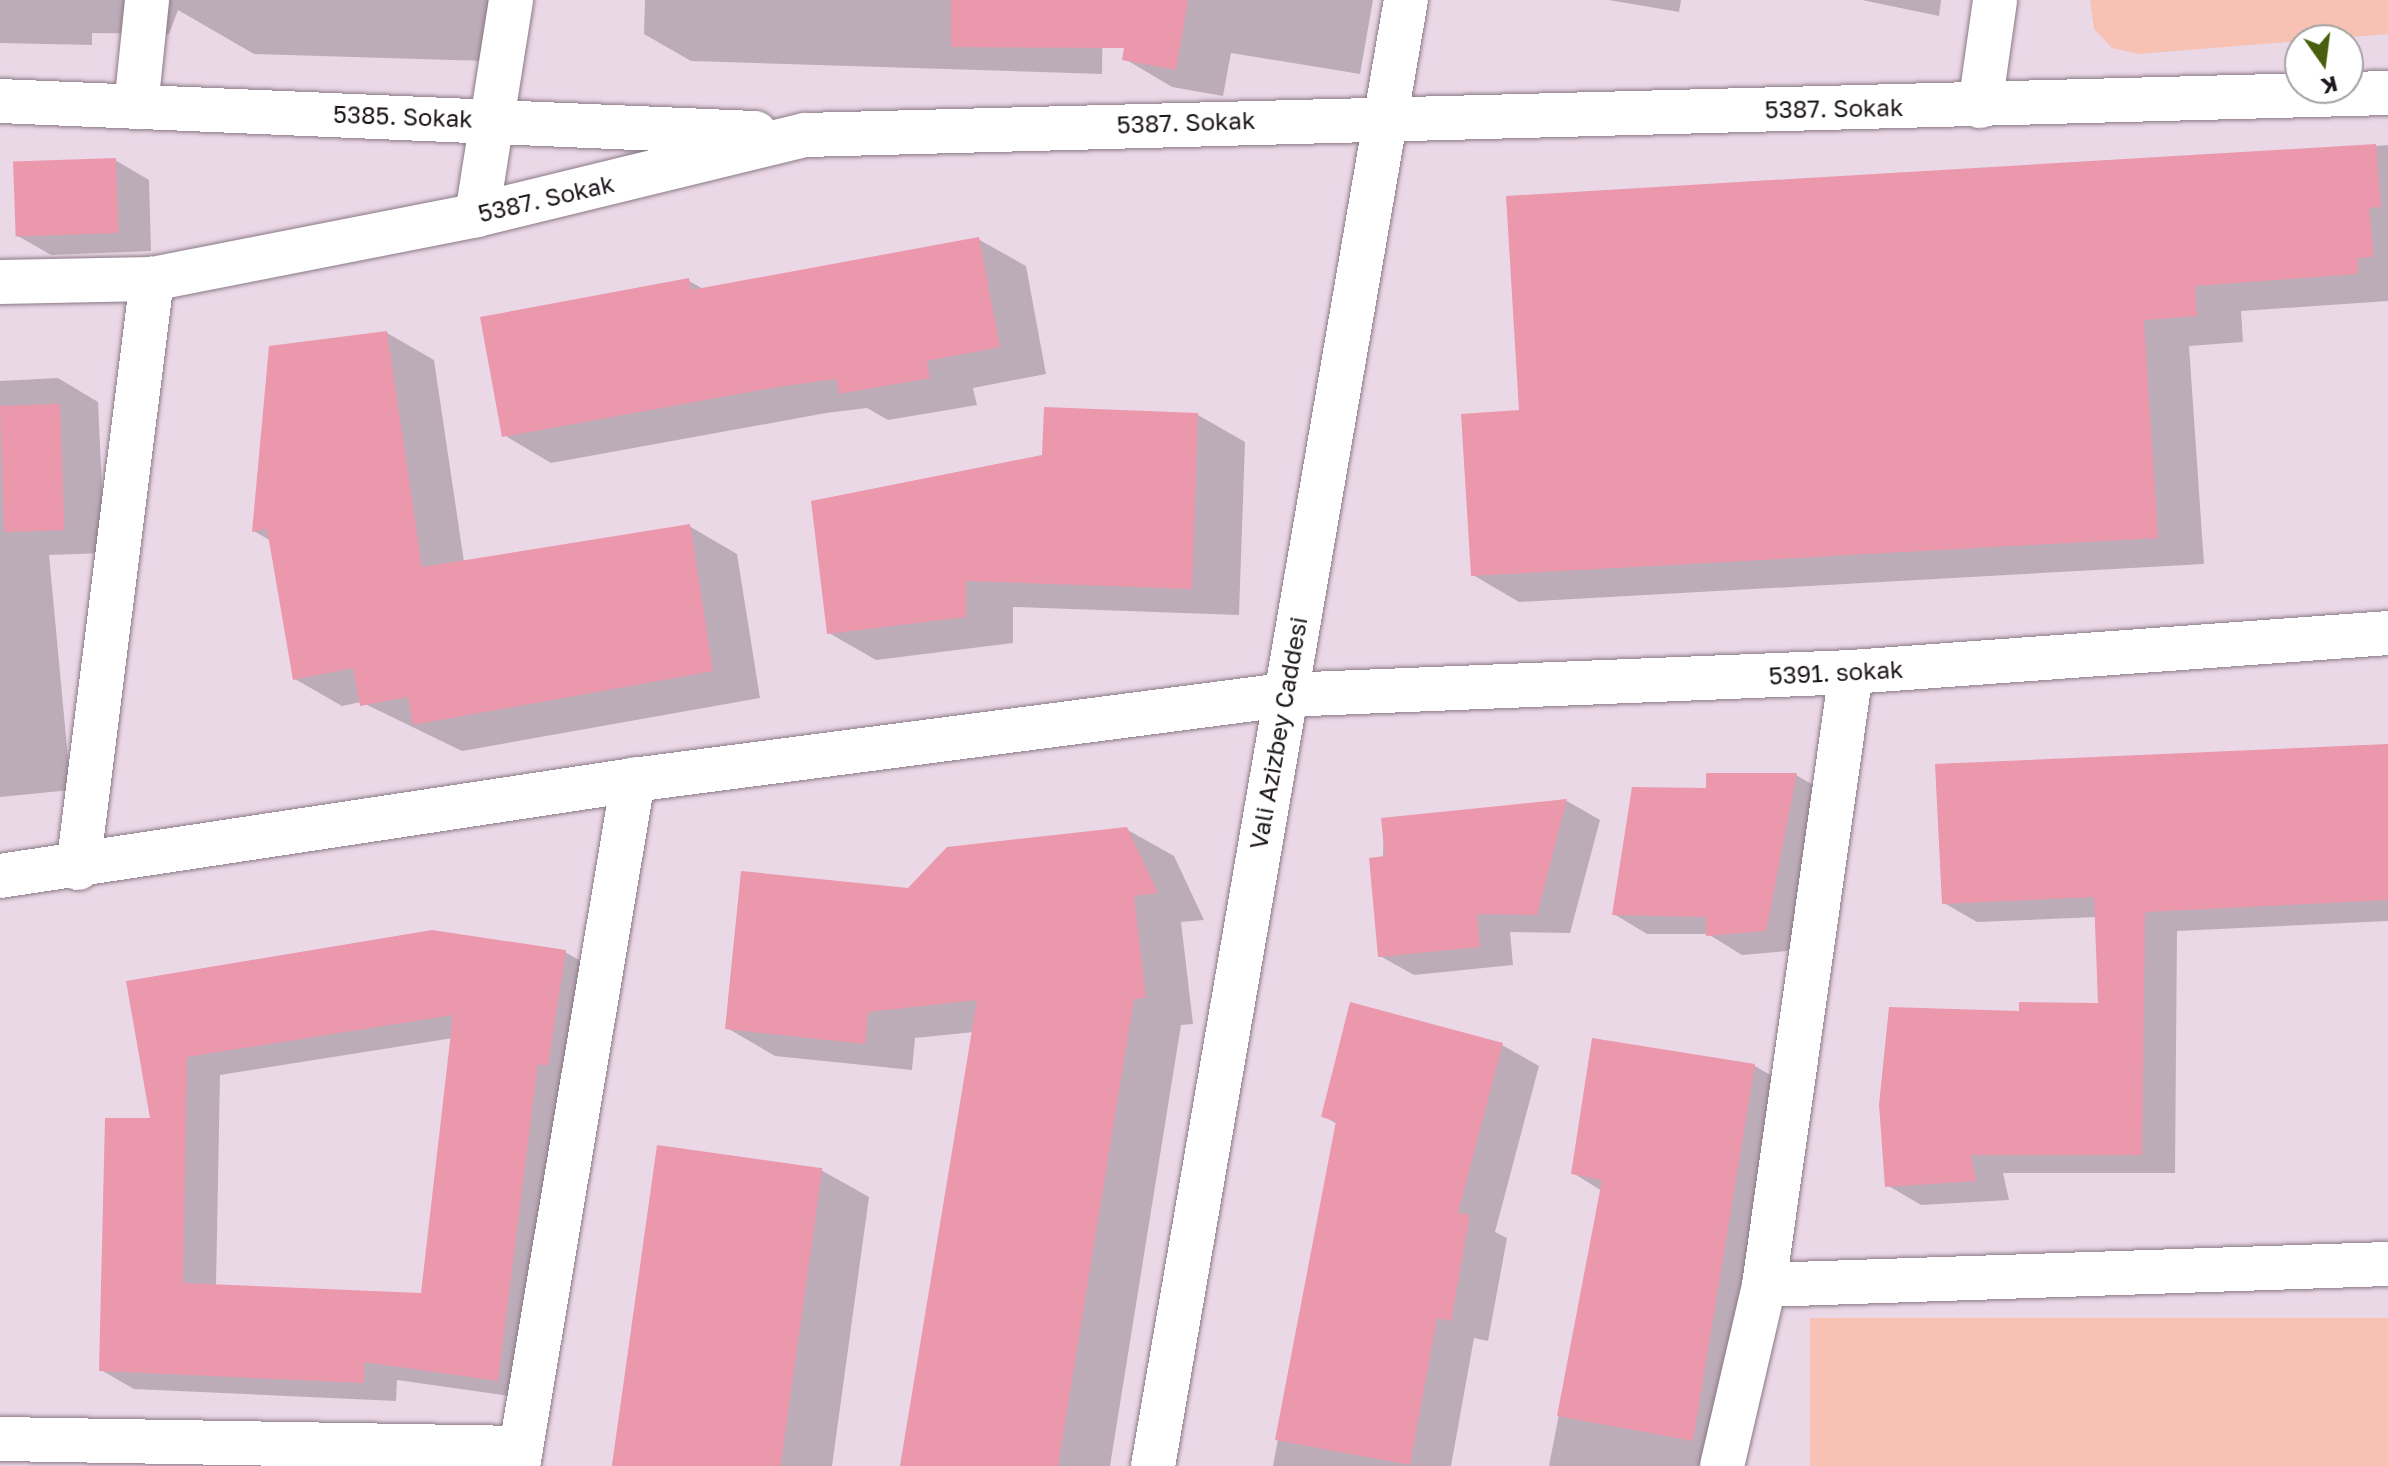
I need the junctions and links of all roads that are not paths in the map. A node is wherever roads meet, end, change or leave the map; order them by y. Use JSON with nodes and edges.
{"nodes":[{"id":1,"x":147,"y":0,"type":"edge"},
{"id":2,"x":511,"y":0,"type":"edge"},
{"id":3,"x":1406,"y":0,"type":"edge"},
{"id":4,"x":1995,"y":0,"type":"edge"},
{"id":5,"x":2388,"y":93,"type":"edge"},
{"id":6,"x":0,"y":101,"type":"edge"},
{"id":7,"x":1980,"y":106,"type":"junction"},
{"id":8,"x":136,"y":107,"type":"junction"},
{"id":9,"x":1387,"y":114,"type":"junction"},
{"id":10,"x":495,"y":120,"type":"junction"},
{"id":11,"x":805,"y":135,"type":"junction"},
{"id":12,"x":477,"y":215,"type":"junction"},
{"id":13,"x":152,"y":279,"type":"junction"},
{"id":14,"x":0,"y":282,"type":"edge"},
{"id":15,"x":2388,"y":633,"type":"edge"},
{"id":16,"x":1851,"y":672,"type":"junction"},
{"id":17,"x":1284,"y":695,"type":"junction"},
{"id":18,"x":633,"y":780,"type":"junction"},
{"id":19,"x":78,"y":868,"type":"junction"},
{"id":20,"x":0,"y":876,"type":"edge"},
{"id":21,"x":2388,"y":1264,"type":"edge"},
{"id":22,"x":1764,"y":1285,"type":"junction"},
{"id":23,"x":0,"y":1439,"type":"edge"},
{"id":24,"x":520,"y":1457,"type":"edge"},
{"id":25,"x":1153,"y":1466,"type":"edge"},
{"id":26,"x":1722,"y":1466,"type":"edge"}],
"edges":[{"from":1,"to":8,"type":"street"},
{"from":2,"to":10,"type":"street"},
{"from":3,"to":9,"type":"street","name":"Vali Azizbey Caddesi"},
{"from":4,"to":7,"type":"street"},
{"from":5,"to":7,"type":"street","name":"5387. Sokak"},
{"from":6,"to":8,"type":"street","name":"5385. Sokak"},
{"from":7,"to":9,"type":"street","name":"5387. Sokak"},
{"from":8,"to":10,"type":"street","name":"5385. Sokak"},
{"from":9,"to":11,"type":"street","name":"5387. Sokak"},
{"from":9,"to":17,"type":"street","name":"Vali Azizbey Caddesi"},
{"from":10,"to":11,"type":"street","name":"5385. Sokak"},
{"from":10,"to":12,"type":"street"},
{"from":11,"to":12,"type":"street","name":"5387. Sokak"},
{"from":12,"to":13,"type":"street","name":"5387. Sokak"},
{"from":13,"to":14,"type":"street","name":"5387. Sokak"},
{"from":13,"to":19,"type":"street"},
{"from":15,"to":16,"type":"street","name":"5391. sokak"},
{"from":16,"to":17,"type":"street","name":"5391. sokak"},
{"from":16,"to":22,"type":"street"},
{"from":17,"to":18,"type":"street","name":"5391. sokak"},
{"from":17,"to":25,"type":"street","name":"Vali Azizbey Caddesi"},
{"from":18,"to":19,"type":"street","name":"5391. sokak"},
{"from":18,"to":24,"type":"street"},
{"from":19,"to":20,"type":"street","name":"5391. sokak"},
{"from":21,"to":22,"type":"street"},
{"from":22,"to":26,"type":"street"},
{"from":23,"to":24,"type":"street"}]}
